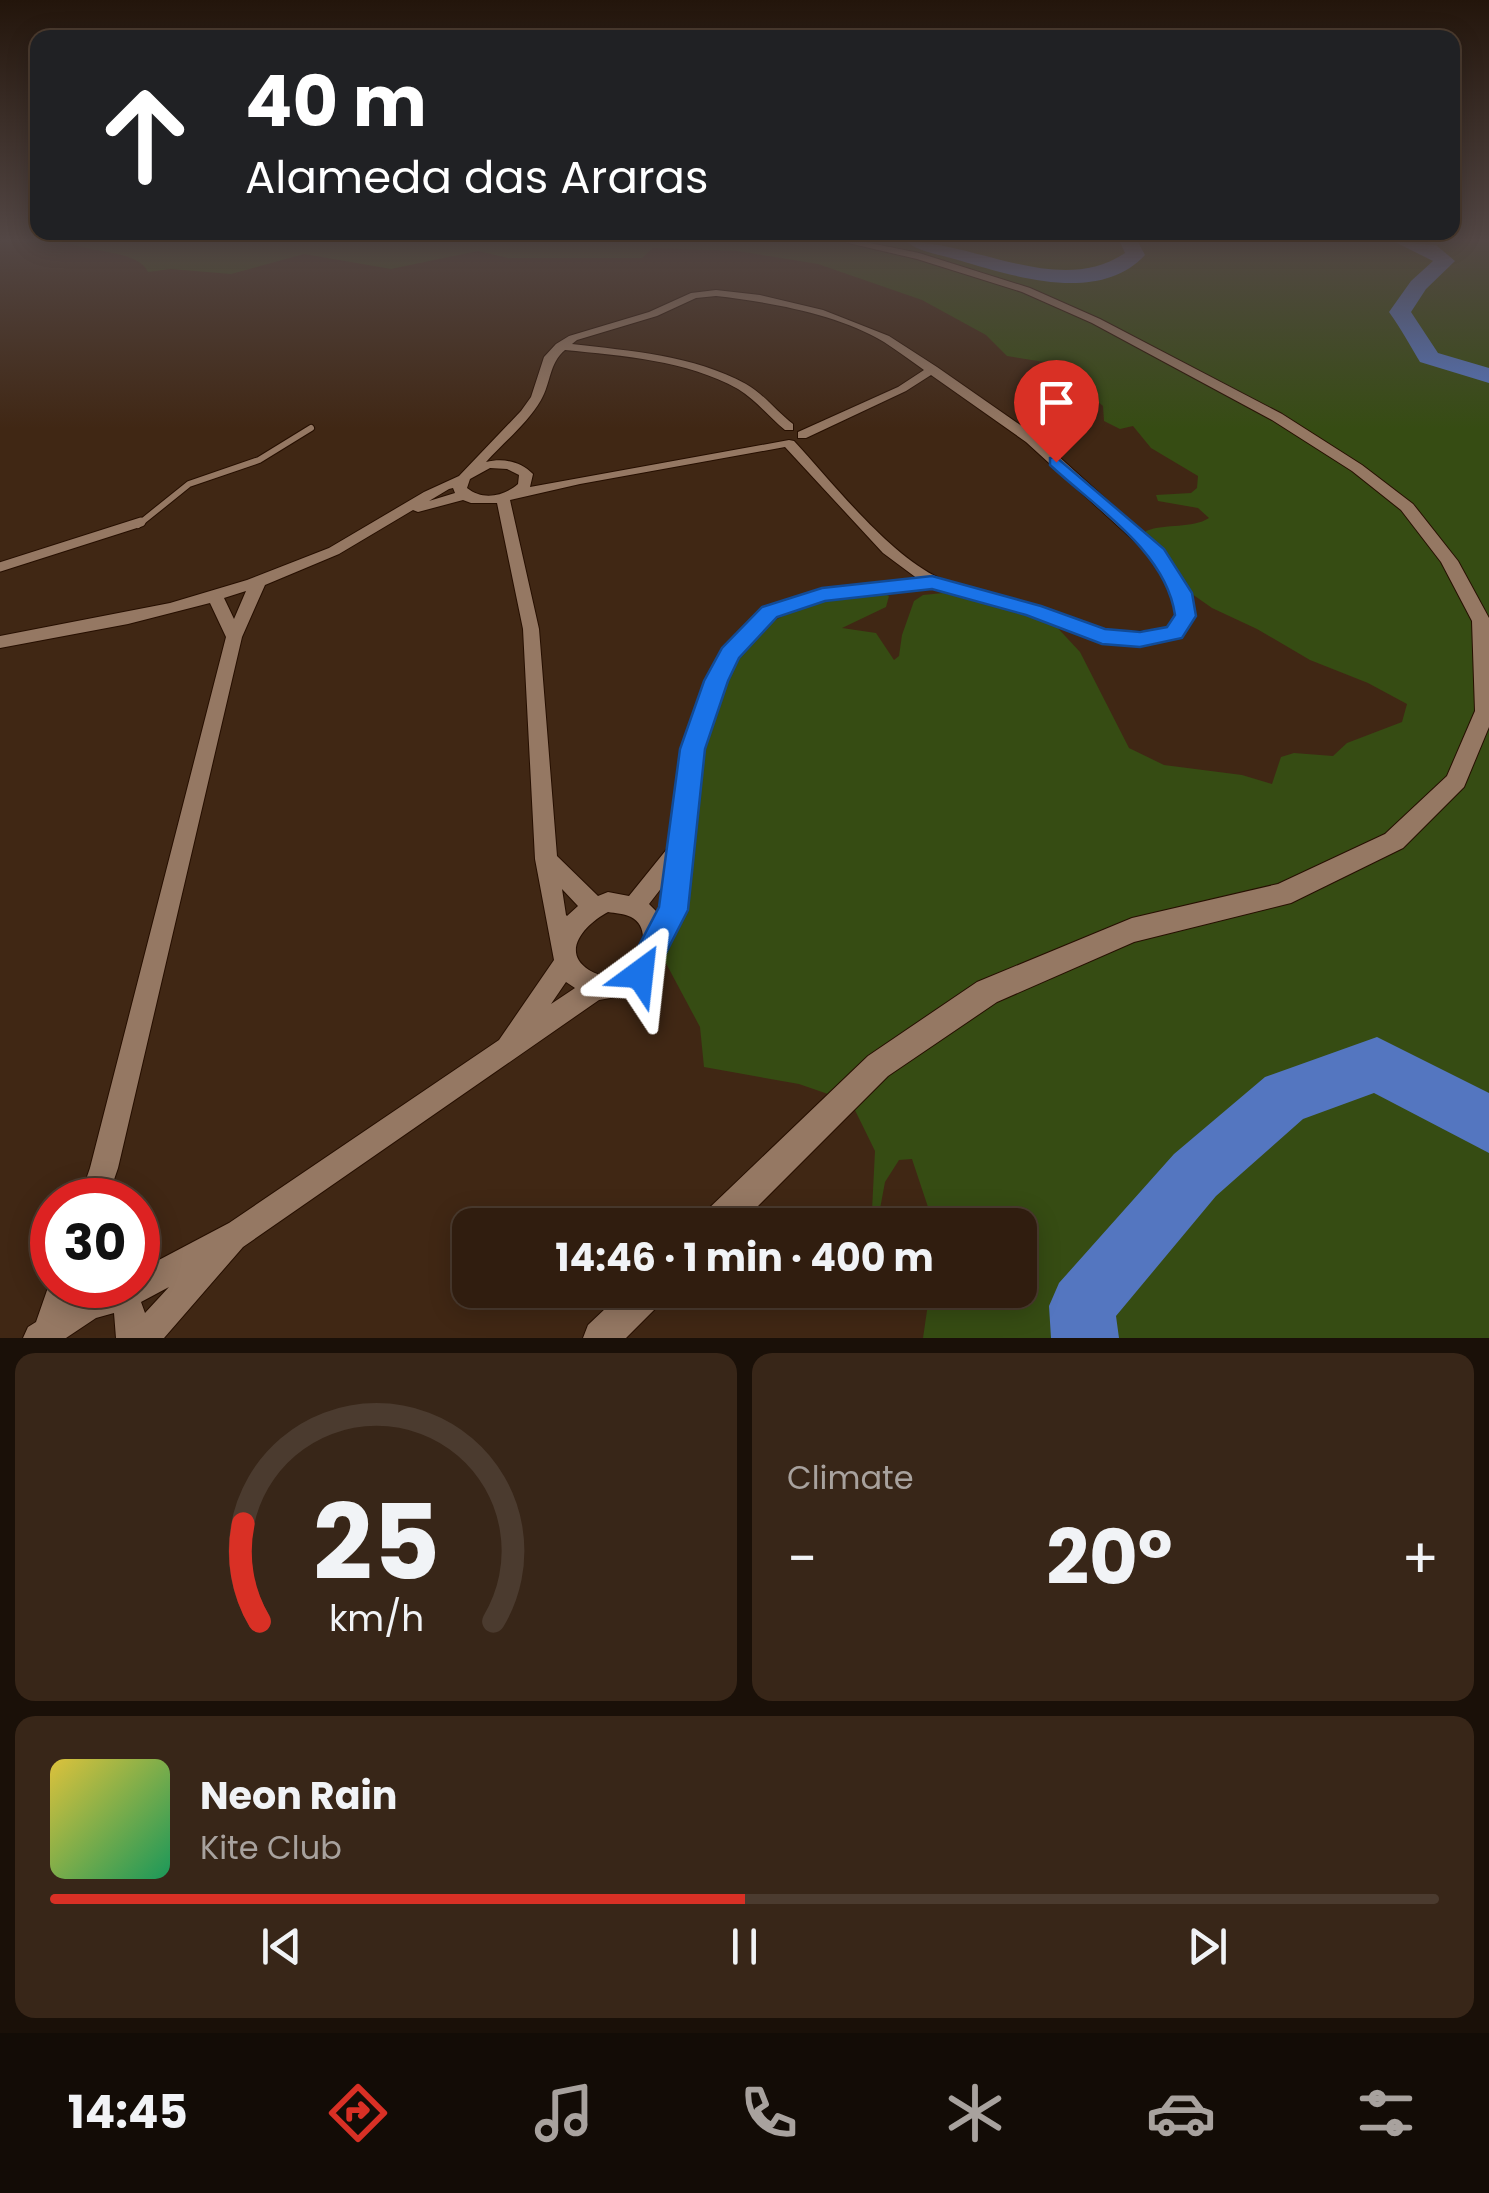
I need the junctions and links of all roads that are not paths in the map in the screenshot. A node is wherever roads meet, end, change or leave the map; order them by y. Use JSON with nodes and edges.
{"nodes":[{"id":1,"x":674,"y":304,"type":"edge"},
{"id":2,"x":779,"y":304,"type":"edge"},
{"id":3,"x":1059,"y":304,"type":"edge"},
{"id":4,"x":591,"y":332,"type":"junction"},
{"id":5,"x":559,"y":346,"type":"junction"},
{"id":6,"x":610,"y":352,"type":"junction"},
{"id":7,"x":933,"y":369,"type":"junction"},
{"id":8,"x":950,"y":381,"type":"junction"},
{"id":9,"x":902,"y":388,"type":"junction"},
{"id":10,"x":311,"y":428,"type":"dead end"},
{"id":11,"x":508,"y":432,"type":"junction"},
{"id":12,"x":787,"y":435,"type":"junction"},
{"id":13,"x":506,"y":464,"type":"junction"},
{"id":14,"x":526,"y":474,"type":"junction"},
{"id":15,"x":464,"y":476,"type":"junction"},
{"id":16,"x":580,"y":480,"type":"junction"},
{"id":17,"x":464,"y":495,"type":"junction"},
{"id":18,"x":508,"y":496,"type":"junction"},
{"id":19,"x":403,"y":512,"type":"junction"},
{"id":20,"x":888,"y":550,"type":"junction"},
{"id":21,"x":0,"y":567,"type":"edge"},
{"id":22,"x":932,"y":582,"type":"junction"},
{"id":23,"x":258,"y":583,"type":"junction"},
{"id":24,"x":886,"y":586,"type":"junction"},
{"id":25,"x":214,"y":597,"type":"junction"},
{"id":26,"x":234,"y":636,"type":"junction"},
{"id":27,"x":0,"y":642,"type":"edge"},
{"id":28,"x":681,"y":848,"type":"junction"},
{"id":29,"x":546,"y":860,"type":"junction"},
{"id":30,"x":594,"y":906,"type":"junction"},
{"id":31,"x":634,"y":906,"type":"junction"},
{"id":32,"x":654,"y":952,"type":"junction"},
{"id":33,"x":565,"y":958,"type":"junction"},
{"id":34,"x":598,"y":987,"type":"junction"},
{"id":35,"x":503,"y":1051,"type":"junction"},
{"id":36,"x":104,"y":1168,"type":"junction"},
{"id":37,"x":101,"y":1178,"type":"edge"},
{"id":38,"x":105,"y":1178,"type":"edge"},
{"id":39,"x":733,"y":1208,"type":"edge"},
{"id":40,"x":239,"y":1232,"type":"junction"},
{"id":41,"x":160,"y":1271,"type":"edge"},
{"id":42,"x":55,"y":1308,"type":"edge"},
{"id":43,"x":83,"y":1308,"type":"edge"},
{"id":44,"x":128,"y":1308,"type":"edge"},
{"id":45,"x":632,"y":1308,"type":"edge"},
{"id":46,"x":44,"y":1334,"type":"edge"},
{"id":47,"x":132,"y":1338,"type":"edge"},
{"id":48,"x":144,"y":1338,"type":"edge"},
{"id":49,"x":601,"y":1338,"type":"edge"}],
"edges":[{"from":1,"to":4,"type":"street"},
{"from":2,"to":7,"type":"street"},
{"from":3,"to":39,"type":"street"},
{"from":4,"to":5,"type":"street"},
{"from":4,"to":6,"type":"street"},
{"from":5,"to":6,"type":"street"},
{"from":5,"to":11,"type":"street"},
{"from":6,"to":12,"type":"street"},
{"from":7,"to":8,"type":"street"},
{"from":7,"to":9,"type":"street"},
{"from":8,"to":9,"type":"street"},
{"from":8,"to":22,"type":"street"},
{"from":9,"to":12,"type":"street"},
{"from":10,"to":21,"type":"lane"},
{"from":11,"to":13,"type":"street"},
{"from":11,"to":15,"type":"street"},
{"from":12,"to":16,"type":"street"},
{"from":12,"to":20,"type":"street"},
{"from":13,"to":14,"type":"street"},
{"from":13,"to":15,"type":"street"},
{"from":14,"to":16,"type":"street"},
{"from":14,"to":18,"type":"street"},
{"from":15,"to":17,"type":"street"},
{"from":15,"to":19,"type":"street"},
{"from":16,"to":18,"type":"street"},
{"from":17,"to":18,"type":"street"},
{"from":17,"to":19,"type":"street"},
{"from":18,"to":29,"type":"street"},
{"from":19,"to":23,"type":"street"},
{"from":20,"to":22,"type":"street"},
{"from":20,"to":24,"type":"street"},
{"from":22,"to":24,"type":"street"},
{"from":23,"to":25,"type":"street"},
{"from":23,"to":26,"type":"street"},
{"from":24,"to":28,"type":"street"},
{"from":25,"to":26,"type":"street"},
{"from":25,"to":27,"type":"street"},
{"from":26,"to":36,"type":"street"},
{"from":28,"to":31,"type":"street"},
{"from":28,"to":32,"type":"street"},
{"from":29,"to":30,"type":"street"},
{"from":29,"to":33,"type":"street"},
{"from":30,"to":31,"type":"street"},
{"from":30,"to":33,"type":"street"},
{"from":31,"to":32,"type":"street"},
{"from":32,"to":34,"type":"street"},
{"from":33,"to":34,"type":"street"},
{"from":33,"to":35,"type":"street"},
{"from":34,"to":35,"type":"street"},
{"from":35,"to":40,"type":"street"},
{"from":36,"to":37,"type":"street"},
{"from":36,"to":38,"type":"street"},
{"from":40,"to":41,"type":"street"},
{"from":40,"to":48,"type":"street"},
{"from":42,"to":46,"type":"street"},
{"from":43,"to":46,"type":"street"},
{"from":44,"to":47,"type":"street"},
{"from":45,"to":49,"type":"street"}]}
